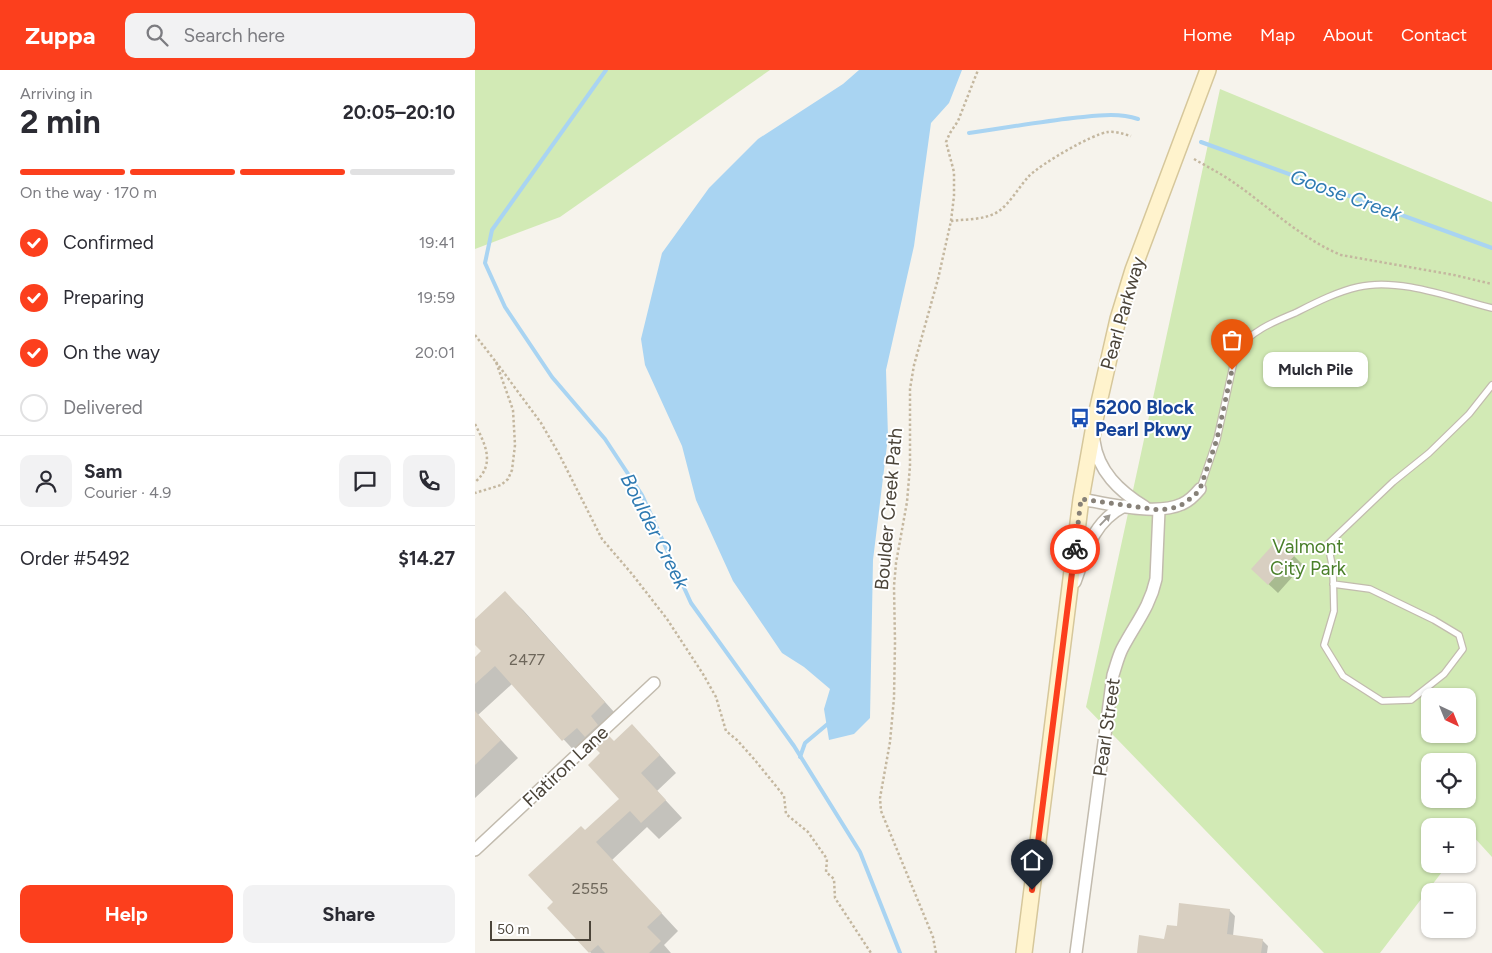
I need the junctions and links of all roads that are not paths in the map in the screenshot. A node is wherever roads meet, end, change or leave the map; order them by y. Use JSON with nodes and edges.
{"nodes":[{"id":1,"x":1208,"y":70,"type":"edge"},
{"id":2,"x":1492,"y":308,"type":"edge"},
{"id":3,"x":1492,"y":386,"type":"edge"},
{"id":4,"x":1092,"y":434,"type":"junction"},
{"id":5,"x":1200,"y":489,"type":"joint"},
{"id":6,"x":1081,"y":499,"type":"junction"},
{"id":7,"x":1124,"y":506,"type":"junction"},
{"id":8,"x":1154,"y":509,"type":"junction"},
{"id":9,"x":1333,"y":584,"type":"junction"},
{"id":10,"x":1069,"y":595,"type":"junction"},
{"id":11,"x":654,"y":683,"type":"dead end"},
{"id":12,"x":475,"y":850,"type":"edge"},
{"id":13,"x":1024,"y":953,"type":"edge"},
{"id":14,"x":1076,"y":953,"type":"edge"}],
"edges":[{"from":1,"to":4,"type":"main road","name":"Pearl Parkway"},
{"from":2,"to":5,"type":"lane"},
{"from":3,"to":9,"type":"lane"},
{"from":4,"to":6,"type":"main road","name":"Pearl Parkway"},
{"from":4,"to":8,"type":"street"},
{"from":5,"to":8,"type":"street"},
{"from":6,"to":7,"type":"street"},
{"from":6,"to":10,"type":"main road","name":"Pearl Parkway"},
{"from":7,"to":8,"type":"street"},
{"from":10,"to":7,"type":"street","one_way":true},
{"from":8,"to":14,"type":"street","name":"Pearl Street"},
{"from":9,"to":9,"type":"lane"},
{"from":10,"to":13,"type":"main road","name":"Pearl Parkway"},
{"from":11,"to":12,"type":"street","name":"Flatiron Lane"}]}
